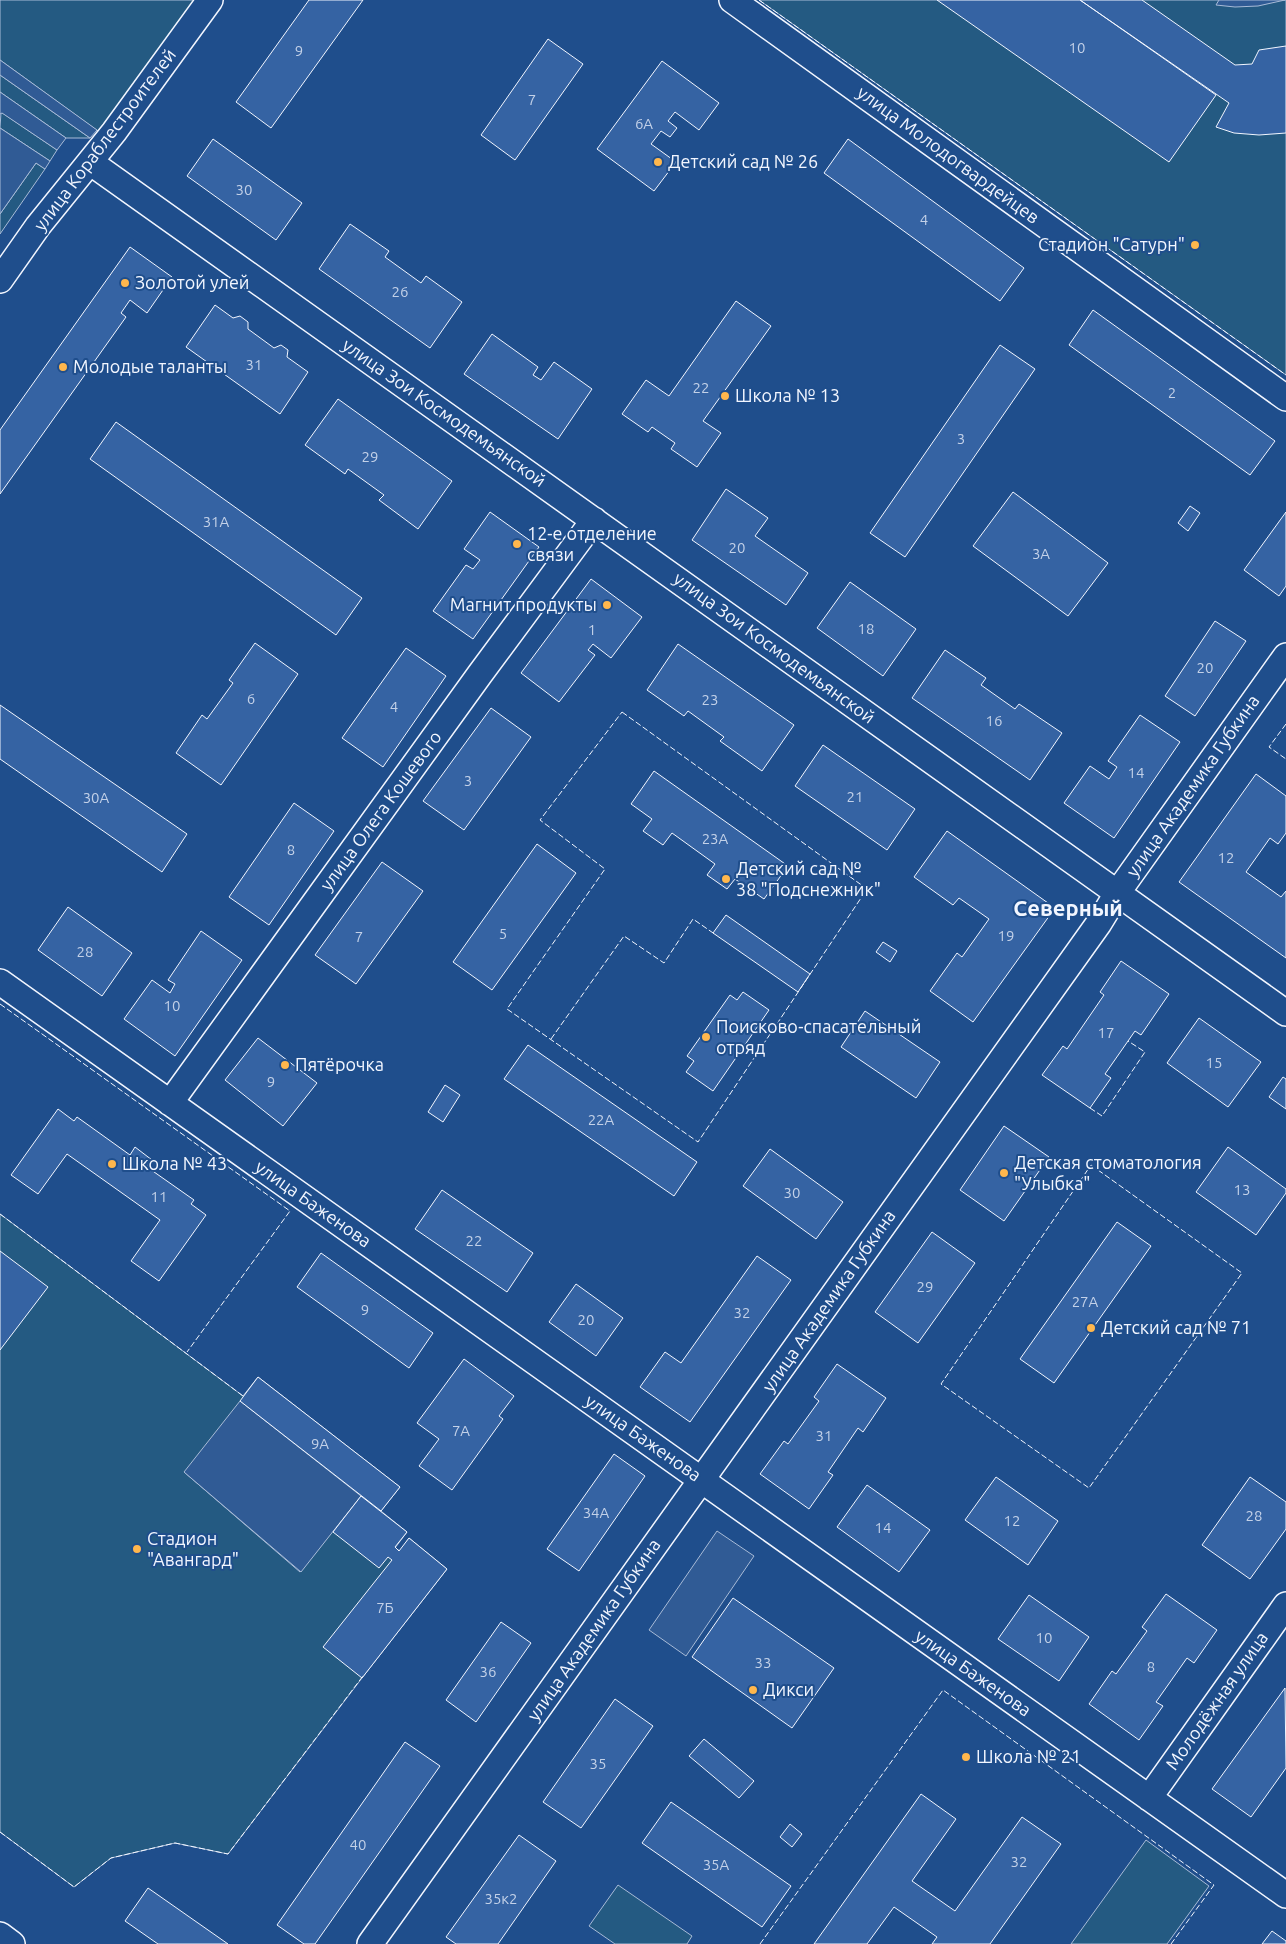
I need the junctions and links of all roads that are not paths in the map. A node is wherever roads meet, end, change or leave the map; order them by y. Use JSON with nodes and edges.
{"nodes":[{"id":1,"x":210,"y":0,"type":"edge"},
{"id":2,"x":732,"y":0,"type":"edge"},
{"id":3,"x":90,"y":162,"type":"junction"},
{"id":4,"x":0,"y":280,"type":"edge"},
{"id":5,"x":1286,"y":398,"type":"edge"},
{"id":6,"x":594,"y":520,"type":"junction"},
{"id":7,"x":1286,"y":656,"type":"edge"},
{"id":8,"x":1118,"y":892,"type":"junction"},
{"id":9,"x":0,"y":982,"type":"edge"},
{"id":10,"x":1286,"y":1013,"type":"edge"},
{"id":11,"x":170,"y":1103,"type":"junction"},
{"id":12,"x":702,"y":1479,"type":"junction"},
{"id":13,"x":1286,"y":1605,"type":"edge"},
{"id":14,"x":1149,"y":1798,"type":"junction"},
{"id":15,"x":1286,"y":1895,"type":"edge"},
{"id":16,"x":0,"y":1935,"type":"edge"},
{"id":17,"x":12,"y":1944,"type":"edge"},
{"id":18,"x":371,"y":1944,"type":"edge"}],
"edges":[{"from":1,"to":3,"type":"street","name":"улица Кораблестроителей"},
{"from":2,"to":5,"type":"street","name":"улица Молодогвардейцев"},
{"from":3,"to":4,"type":"street","name":"улица Кораблестроителей"},
{"from":3,"to":6,"type":"street","name":"улица Зои Космодемьянской"},
{"from":6,"to":8,"type":"street","name":"улица Зои Космодемьянской"},
{"from":6,"to":11,"type":"street","name":"улица Олега Кошевого"},
{"from":7,"to":8,"type":"street","name":"улица Академика Губкина"},
{"from":8,"to":10,"type":"street","name":"улица Зои Космодемьянской"},
{"from":8,"to":12,"type":"street","name":"улица Академика Губкина"},
{"from":9,"to":11,"type":"street","name":"улица Баженова"},
{"from":11,"to":12,"type":"street","name":"улица Баженова"},
{"from":12,"to":14,"type":"street","name":"улица Баженова"},
{"from":12,"to":18,"type":"street","name":"улица Академика Губкина"},
{"from":13,"to":14,"type":"street","name":"Молодёжная улица"},
{"from":14,"to":15,"type":"street","name":"улица Баженова"},
{"from":16,"to":17,"type":"street"}]}
